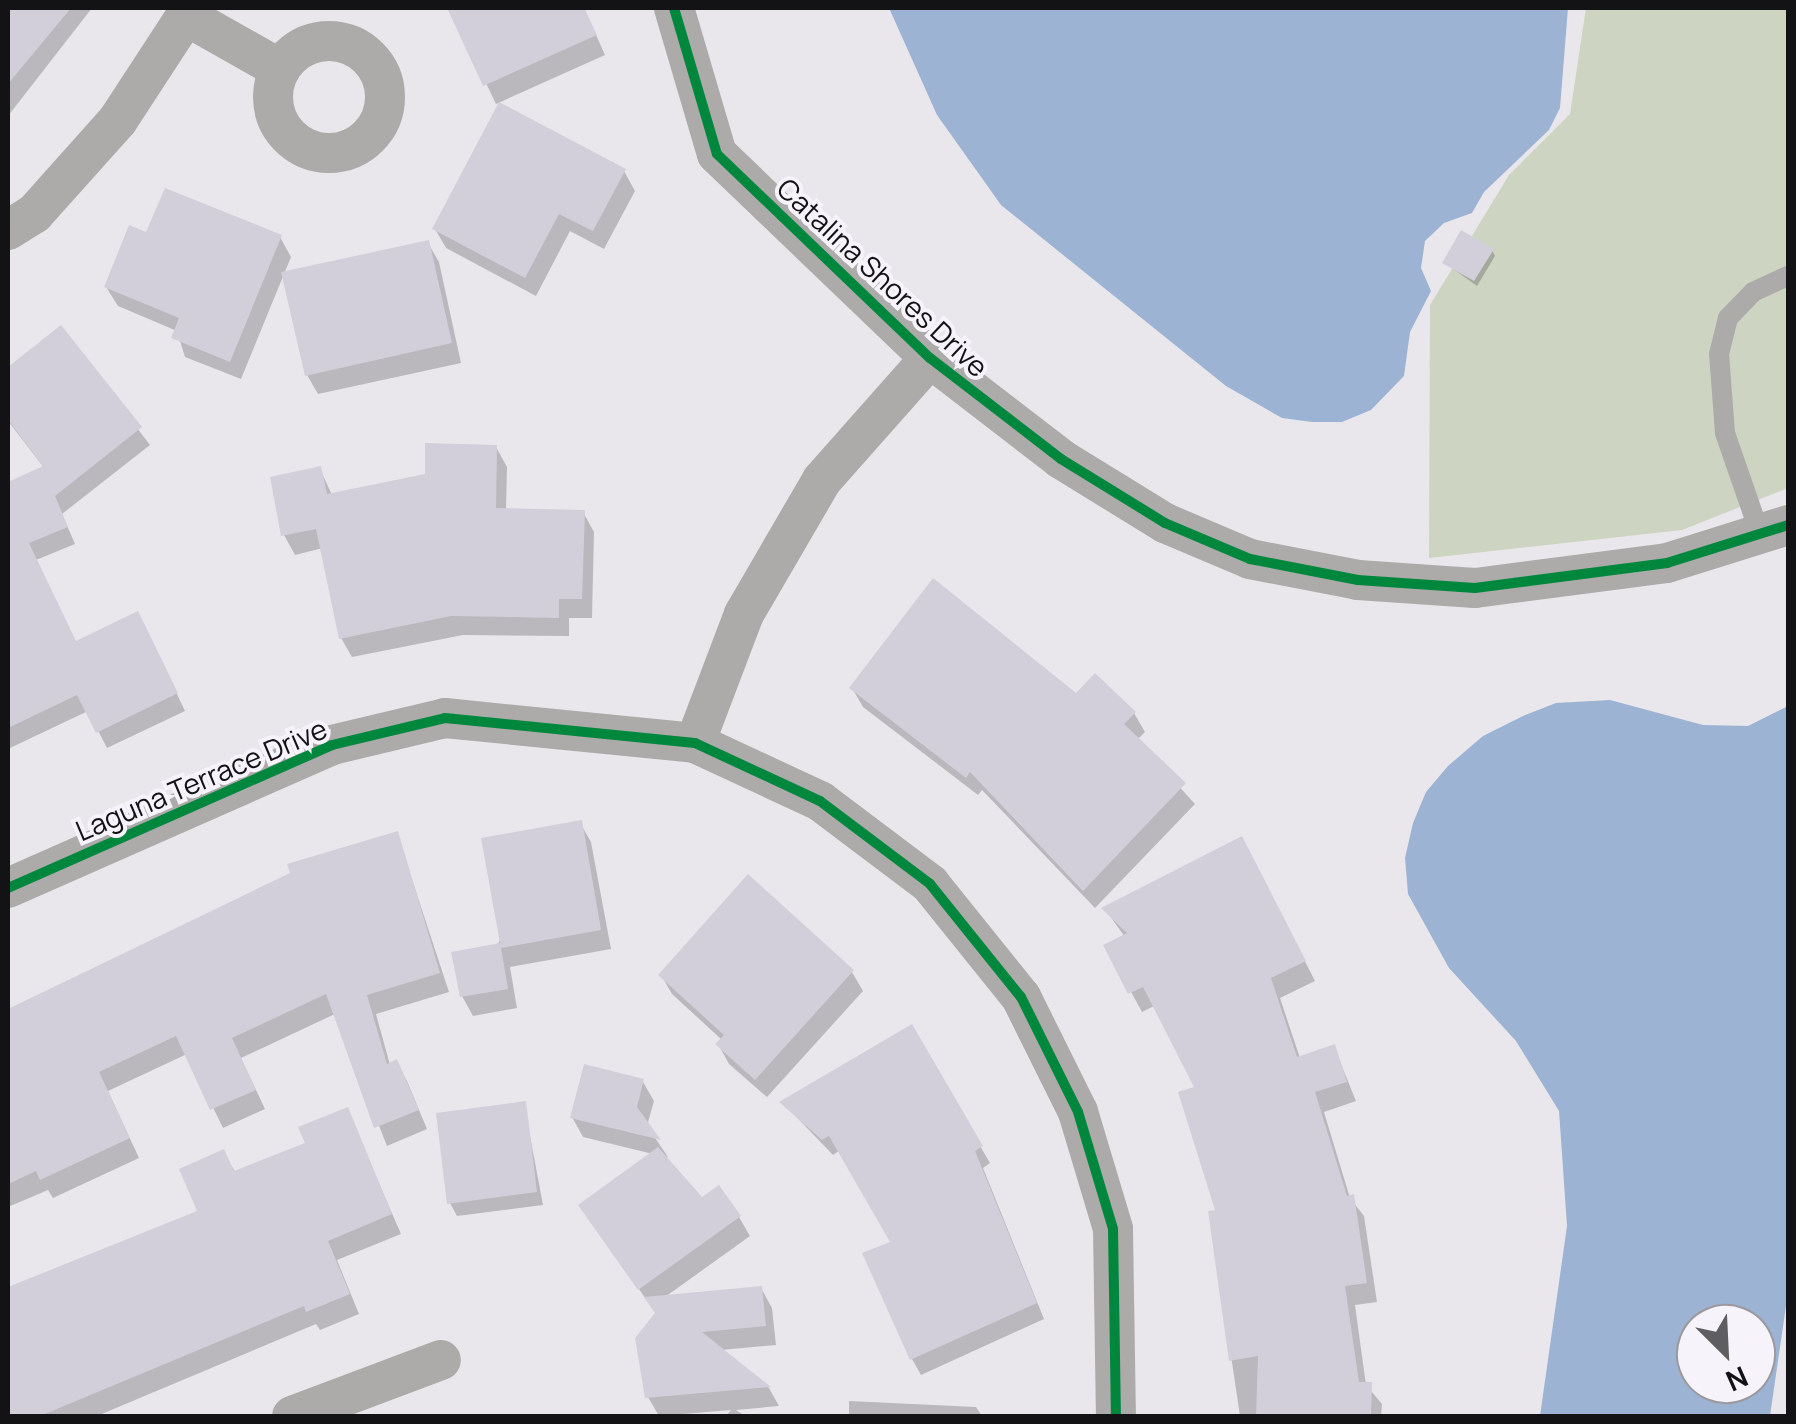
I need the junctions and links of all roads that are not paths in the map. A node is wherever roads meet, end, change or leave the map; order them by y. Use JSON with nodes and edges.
{"nodes":[{"id":1,"x":674,"y":8,"type":"edge"},
{"id":2,"x":190,"y":12,"type":"edge"},
{"id":3,"x":280,"y":69,"type":"dead end"},
{"id":4,"x":8,"y":230,"type":"edge"},
{"id":5,"x":1788,"y":276,"type":"edge"},
{"id":6,"x":930,"y":358,"type":"junction"},
{"id":7,"x":1775,"y":531,"type":"edge"},
{"id":8,"x":695,"y":742,"type":"junction"},
{"id":9,"x":8,"y":888,"type":"edge"},
{"id":10,"x":442,"y":1360,"type":"dead end"},
{"id":11,"x":292,"y":1416,"type":"edge"},
{"id":12,"x":1116,"y":1416,"type":"edge"}],
"edges":[{"from":1,"to":6,"type":"street","name":"Catalina Shores Drive"},
{"from":2,"to":3,"type":"street"},
{"from":2,"to":4,"type":"street"},
{"from":5,"to":7,"type":"lane"},
{"from":6,"to":7,"type":"street","name":"Catalina Shores Drive"},
{"from":6,"to":8,"type":"street"},
{"from":8,"to":9,"type":"street","name":"Laguna Terrace Drive"},
{"from":8,"to":12,"type":"street","name":"Laguna Terrace Drive"},
{"from":10,"to":11,"type":"street"}]}
